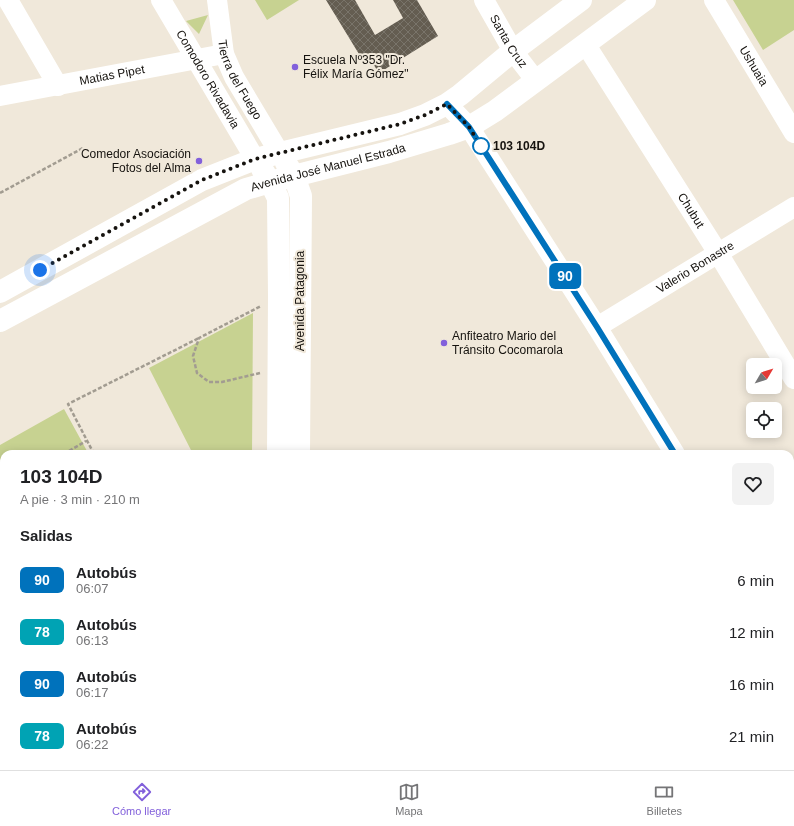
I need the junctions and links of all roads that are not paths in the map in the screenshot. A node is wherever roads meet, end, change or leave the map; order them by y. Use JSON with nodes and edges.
{"nodes":[{"id":1,"x":8,"y":0,"type":"edge"},
{"id":2,"x":161,"y":0,"type":"edge"},
{"id":3,"x":217,"y":0,"type":"edge"},
{"id":4,"x":484,"y":0,"type":"edge"},
{"id":5,"x":581,"y":0,"type":"edge"},
{"id":6,"x":644,"y":0,"type":"edge"},
{"id":7,"x":714,"y":0,"type":"edge"},
{"id":8,"x":586,"y":45,"type":"junction"},
{"id":9,"x":513,"y":52,"type":"junction"},
{"id":10,"x":224,"y":54,"type":"junction"},
{"id":11,"x":197,"y":60,"type":"junction"},
{"id":12,"x":536,"y":81,"type":"junction"},
{"id":13,"x":58,"y":86,"type":"junction"},
{"id":14,"x":0,"y":96,"type":"edge"},
{"id":15,"x":447,"y":104,"type":"junction"},
{"id":16,"x":469,"y":127,"type":"junction"},
{"id":17,"x":794,"y":133,"type":"edge"},
{"id":18,"x":280,"y":154,"type":"junction"},
{"id":19,"x":255,"y":159,"type":"junction"},
{"id":20,"x":294,"y":176,"type":"junction"},
{"id":21,"x":270,"y":182,"type":"junction"},
{"id":22,"x":794,"y":207,"type":"edge"},
{"id":23,"x":718,"y":254,"type":"junction"},
{"id":24,"x":0,"y":292,"type":"edge"},
{"id":25,"x":0,"y":321,"type":"edge"},
{"id":26,"x":597,"y":327,"type":"junction"},
{"id":27,"x":794,"y":379,"type":"edge"},
{"id":28,"x":278,"y":450,"type":"edge"},
{"id":29,"x":299,"y":450,"type":"edge"},
{"id":30,"x":673,"y":450,"type":"edge"}],
"edges":[{"from":1,"to":13,"type":"street"},
{"from":2,"to":11,"type":"street","name":"Comodoro Rivadavia"},
{"from":3,"to":10,"type":"street","name":"Tierra del Fuego"},
{"from":4,"to":9,"type":"street","name":"Santa Cruz"},
{"from":5,"to":9,"type":"main road","name":"Avenida José Manuel Estrada"},
{"from":6,"to":8,"type":"main road","name":"Avenida José Manuel Estrada"},
{"from":7,"to":17,"type":"street","name":"Ushuaia"},
{"from":8,"to":12,"type":"main road","name":"Avenida José Manuel Estrada"},
{"from":8,"to":23,"type":"street","name":"Chubut"},
{"from":9,"to":12,"type":"street","name":"Santa Cruz"},
{"from":9,"to":15,"type":"main road","name":"Avenida José Manuel Estrada"},
{"from":10,"to":11,"type":"street","name":"Matias Pipet"},
{"from":10,"to":18,"type":"street","name":"Tierra del Fuego"},
{"from":11,"to":13,"type":"street","name":"Matias Pipet"},
{"from":11,"to":19,"type":"street","name":"Comodoro Rivadavia"},
{"from":12,"to":16,"type":"main road","name":"Avenida José Manuel Estrada"},
{"from":13,"to":14,"type":"street","name":"Matias Pipet"},
{"from":15,"to":16,"type":"street"},
{"from":15,"to":18,"type":"main road","name":"Avenida José Manuel Estrada"},
{"from":16,"to":20,"type":"main road","name":"Avenida José Manuel Estrada"},
{"from":16,"to":26,"type":"street"},
{"from":18,"to":19,"type":"main road","name":"Avenida José Manuel Estrada"},
{"from":18,"to":20,"type":"main road","name":"Avenida Patagonia"},
{"from":19,"to":21,"type":"main road","name":"Avenida Patagonia"},
{"from":19,"to":24,"type":"main road","name":"Avenida José Manuel Estrada"},
{"from":20,"to":21,"type":"main road","name":"Avenida José Manuel Estrada"},
{"from":20,"to":29,"type":"main road","name":"Avenida Patagonia"},
{"from":21,"to":25,"type":"main road","name":"Avenida José Manuel Estrada"},
{"from":21,"to":28,"type":"main road","name":"Avenida Patagonia"},
{"from":22,"to":23,"type":"street","name":"Valerio Bonastre"},
{"from":23,"to":26,"type":"street","name":"Valerio Bonastre"},
{"from":23,"to":27,"type":"street","name":"Chubut"},
{"from":26,"to":30,"type":"street"}]}
